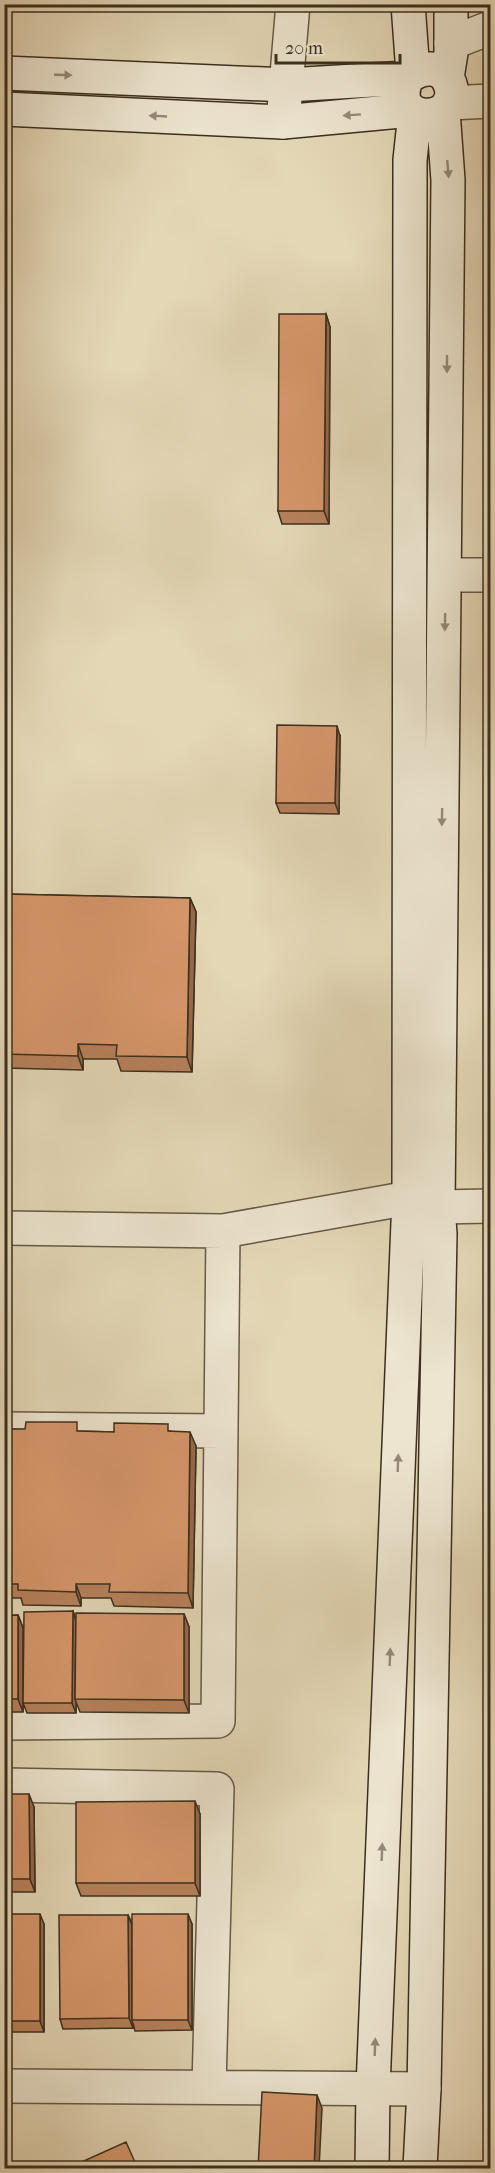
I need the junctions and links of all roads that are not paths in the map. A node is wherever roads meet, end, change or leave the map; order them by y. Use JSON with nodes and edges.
{"nodes":[{"id":1,"x":293,"y":4,"type":"edge"},
{"id":2,"x":408,"y":4,"type":"edge"},
{"id":3,"x":451,"y":4,"type":"edge"},
{"id":4,"x":490,"y":28,"type":"edge"},
{"id":5,"x":451,"y":43,"type":"junction"},
{"id":6,"x":4,"y":73,"type":"edge"},
{"id":7,"x":410,"y":76,"type":"junction"},
{"id":8,"x":287,"y":85,"type":"junction"},
{"id":9,"x":490,"y":101,"type":"edge"},
{"id":10,"x":433,"y":103,"type":"junction"},
{"id":11,"x":4,"y":109,"type":"edge"},
{"id":12,"x":284,"y":122,"type":"junction"},
{"id":13,"x":445,"y":575,"type":"junction"},
{"id":14,"x":490,"y":575,"type":"edge"},
{"id":15,"x":490,"y":1206,"type":"edge"},
{"id":16,"x":429,"y":1213,"type":"junction"},
{"id":17,"x":4,"y":1228,"type":"edge"},
{"id":18,"x":223,"y":1230,"type":"junction"},
{"id":19,"x":4,"y":1429,"type":"edge"},
{"id":20,"x":220,"y":1431,"type":"junction"},
{"id":21,"x":4,"y":1723,"type":"edge"},
{"id":22,"x":4,"y":1785,"type":"edge"},
{"id":23,"x":4,"y":2086,"type":"edge"},
{"id":24,"x":209,"y":2086,"type":"junction"},
{"id":25,"x":373,"y":2088,"type":"junction"},
{"id":26,"x":424,"y":2089,"type":"junction"},
{"id":27,"x":372,"y":2169,"type":"edge"},
{"id":28,"x":420,"y":2169,"type":"edge"}],
"edges":[{"from":1,"to":8,"type":"main road"},
{"from":2,"to":7,"type":"main road"},
{"from":3,"to":5,"type":"main road"},
{"from":4,"to":5,"type":"main road"},
{"from":5,"to":10,"type":"main road"},
{"from":6,"to":8,"type":"main road","one_way":true},
{"from":7,"to":8,"type":"main road"},
{"from":7,"to":10,"type":"main road"},
{"from":8,"to":12,"type":"main road"},
{"from":9,"to":10,"type":"main road"},
{"from":10,"to":12,"type":"main road","one_way":true},
{"from":10,"to":13,"type":"main road","one_way":true},
{"from":10,"to":16,"type":"main road"},
{"from":12,"to":11,"type":"main road","one_way":true},
{"from":13,"to":14,"type":"main road"},
{"from":13,"to":16,"type":"main road","one_way":true},
{"from":15,"to":16,"type":"main road"},
{"from":16,"to":18,"type":"main road"},
{"from":25,"to":16,"type":"main road","one_way":true},
{"from":16,"to":26,"type":"main road"},
{"from":17,"to":18,"type":"main road"},
{"from":18,"to":20,"type":"main road"},
{"from":19,"to":20,"type":"main road"},
{"from":20,"to":21,"type":"main road"},
{"from":22,"to":24,"type":"main road"},
{"from":23,"to":24,"type":"main road"},
{"from":24,"to":25,"type":"main road"},
{"from":25,"to":26,"type":"main road"},
{"from":25,"to":27,"type":"main road"},
{"from":26,"to":28,"type":"main road"}]}
